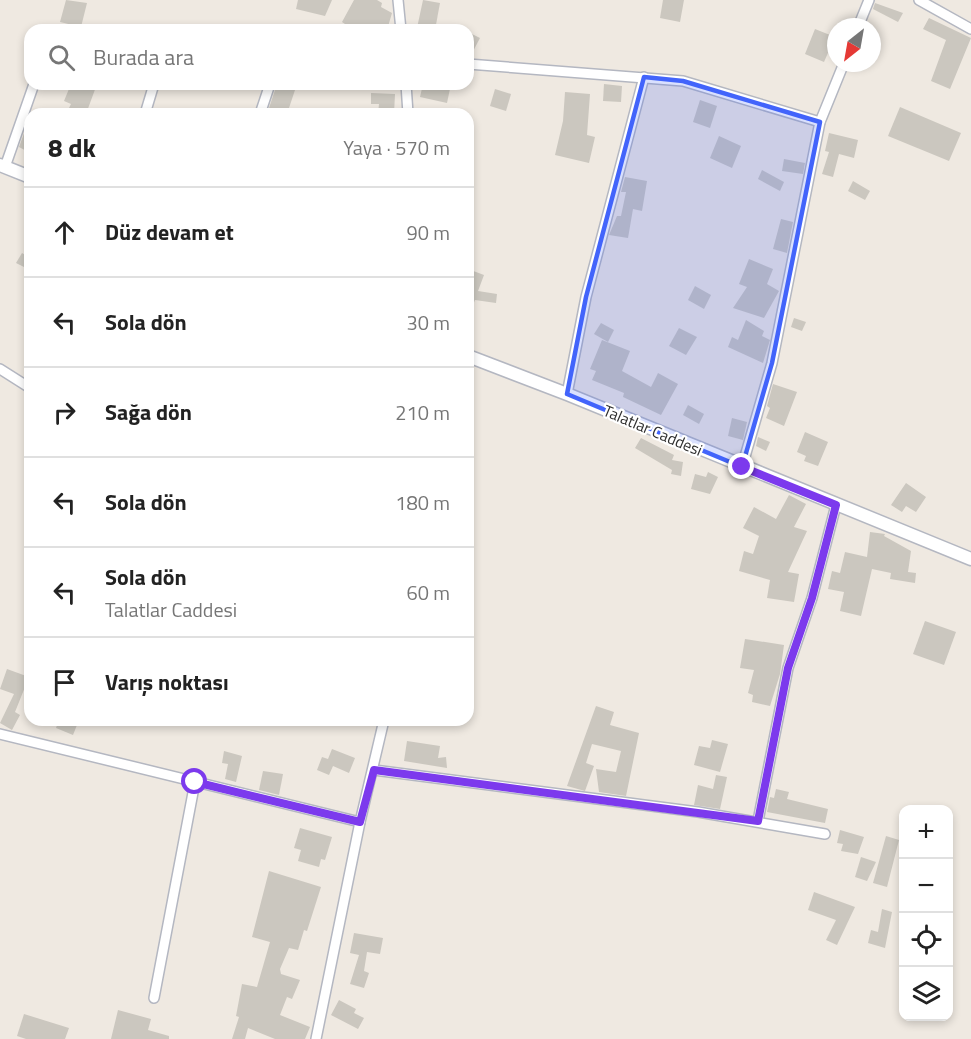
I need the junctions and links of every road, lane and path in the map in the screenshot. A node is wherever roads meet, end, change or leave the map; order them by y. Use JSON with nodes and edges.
{"nodes":[{"id":1,"x":869,"y":0,"type":"edge"},
{"id":2,"x":919,"y":0,"type":"edge"},
{"id":3,"x":397,"y":1,"type":"edge"},
{"id":4,"x":862,"y":18,"type":"edge"},
{"id":5,"x":400,"y":24,"type":"edge"},
{"id":6,"x":971,"y":29,"type":"edge"},
{"id":7,"x":474,"y":64,"type":"edge"},
{"id":8,"x":840,"y":72,"type":"edge"},
{"id":9,"x":644,"y":77,"type":"junction"},
{"id":10,"x":32,"y":90,"type":"edge"},
{"id":11,"x":152,"y":90,"type":"edge"},
{"id":12,"x":268,"y":90,"type":"edge"},
{"id":13,"x":406,"y":90,"type":"edge"},
{"id":14,"x":25,"y":108,"type":"edge"},
{"id":15,"x":147,"y":108,"type":"edge"},
{"id":16,"x":262,"y":108,"type":"edge"},
{"id":17,"x":408,"y":108,"type":"edge"},
{"id":18,"x":24,"y":110,"type":"edge"},
{"id":19,"x":820,"y":122,"type":"junction"},
{"id":20,"x":2,"y":166,"type":"edge"},
{"id":21,"x":24,"y":175,"type":"edge"},
{"id":22,"x":474,"y":358,"type":"edge"},
{"id":23,"x":0,"y":369,"type":"edge"},
{"id":24,"x":24,"y":384,"type":"edge"},
{"id":25,"x":567,"y":394,"type":"junction"},
{"id":26,"x":742,"y":467,"type":"junction"},
{"id":27,"x":836,"y":505,"type":"junction"},
{"id":28,"x":971,"y":559,"type":"edge"},
{"id":29,"x":383,"y":726,"type":"edge"},
{"id":30,"x":0,"y":734,"type":"edge"},
{"id":31,"x":374,"y":770,"type":"junction"},
{"id":32,"x":195,"y":782,"type":"junction"},
{"id":33,"x":758,"y":821,"type":"junction"},
{"id":34,"x":360,"y":822,"type":"junction"},
{"id":35,"x":825,"y":834,"type":"dead end"},
{"id":36,"x":154,"y":998,"type":"dead end"},
{"id":37,"x":316,"y":1039,"type":"edge"}],
"edges":[{"from":1,"to":4,"type":"street"},
{"from":2,"to":6,"type":"street"},
{"from":3,"to":5,"type":"street"},
{"from":7,"to":9,"type":"street"},
{"from":8,"to":19,"type":"street"},
{"from":9,"to":19,"type":"street"},
{"from":9,"to":25,"type":"street"},
{"from":10,"to":14,"type":"street"},
{"from":11,"to":15,"type":"street"},
{"from":12,"to":16,"type":"street"},
{"from":13,"to":17,"type":"street"},
{"from":18,"to":20,"type":"street"},
{"from":19,"to":26,"type":"street"},
{"from":20,"to":21,"type":"street"},
{"from":22,"to":25,"type":"street","name":"Talatlar Caddesi"},
{"from":23,"to":24,"type":"street"},
{"from":25,"to":26,"type":"street","name":"Talatlar Caddesi"},
{"from":26,"to":27,"type":"street","name":"Talatlar Caddesi"},
{"from":27,"to":28,"type":"street","name":"Talatlar Caddesi"},
{"from":27,"to":33,"type":"street"},
{"from":29,"to":31,"type":"street"},
{"from":30,"to":32,"type":"street"},
{"from":31,"to":33,"type":"street"},
{"from":31,"to":34,"type":"street"},
{"from":32,"to":34,"type":"street"},
{"from":32,"to":36,"type":"street"},
{"from":33,"to":35,"type":"street"},
{"from":34,"to":37,"type":"street"}]}
